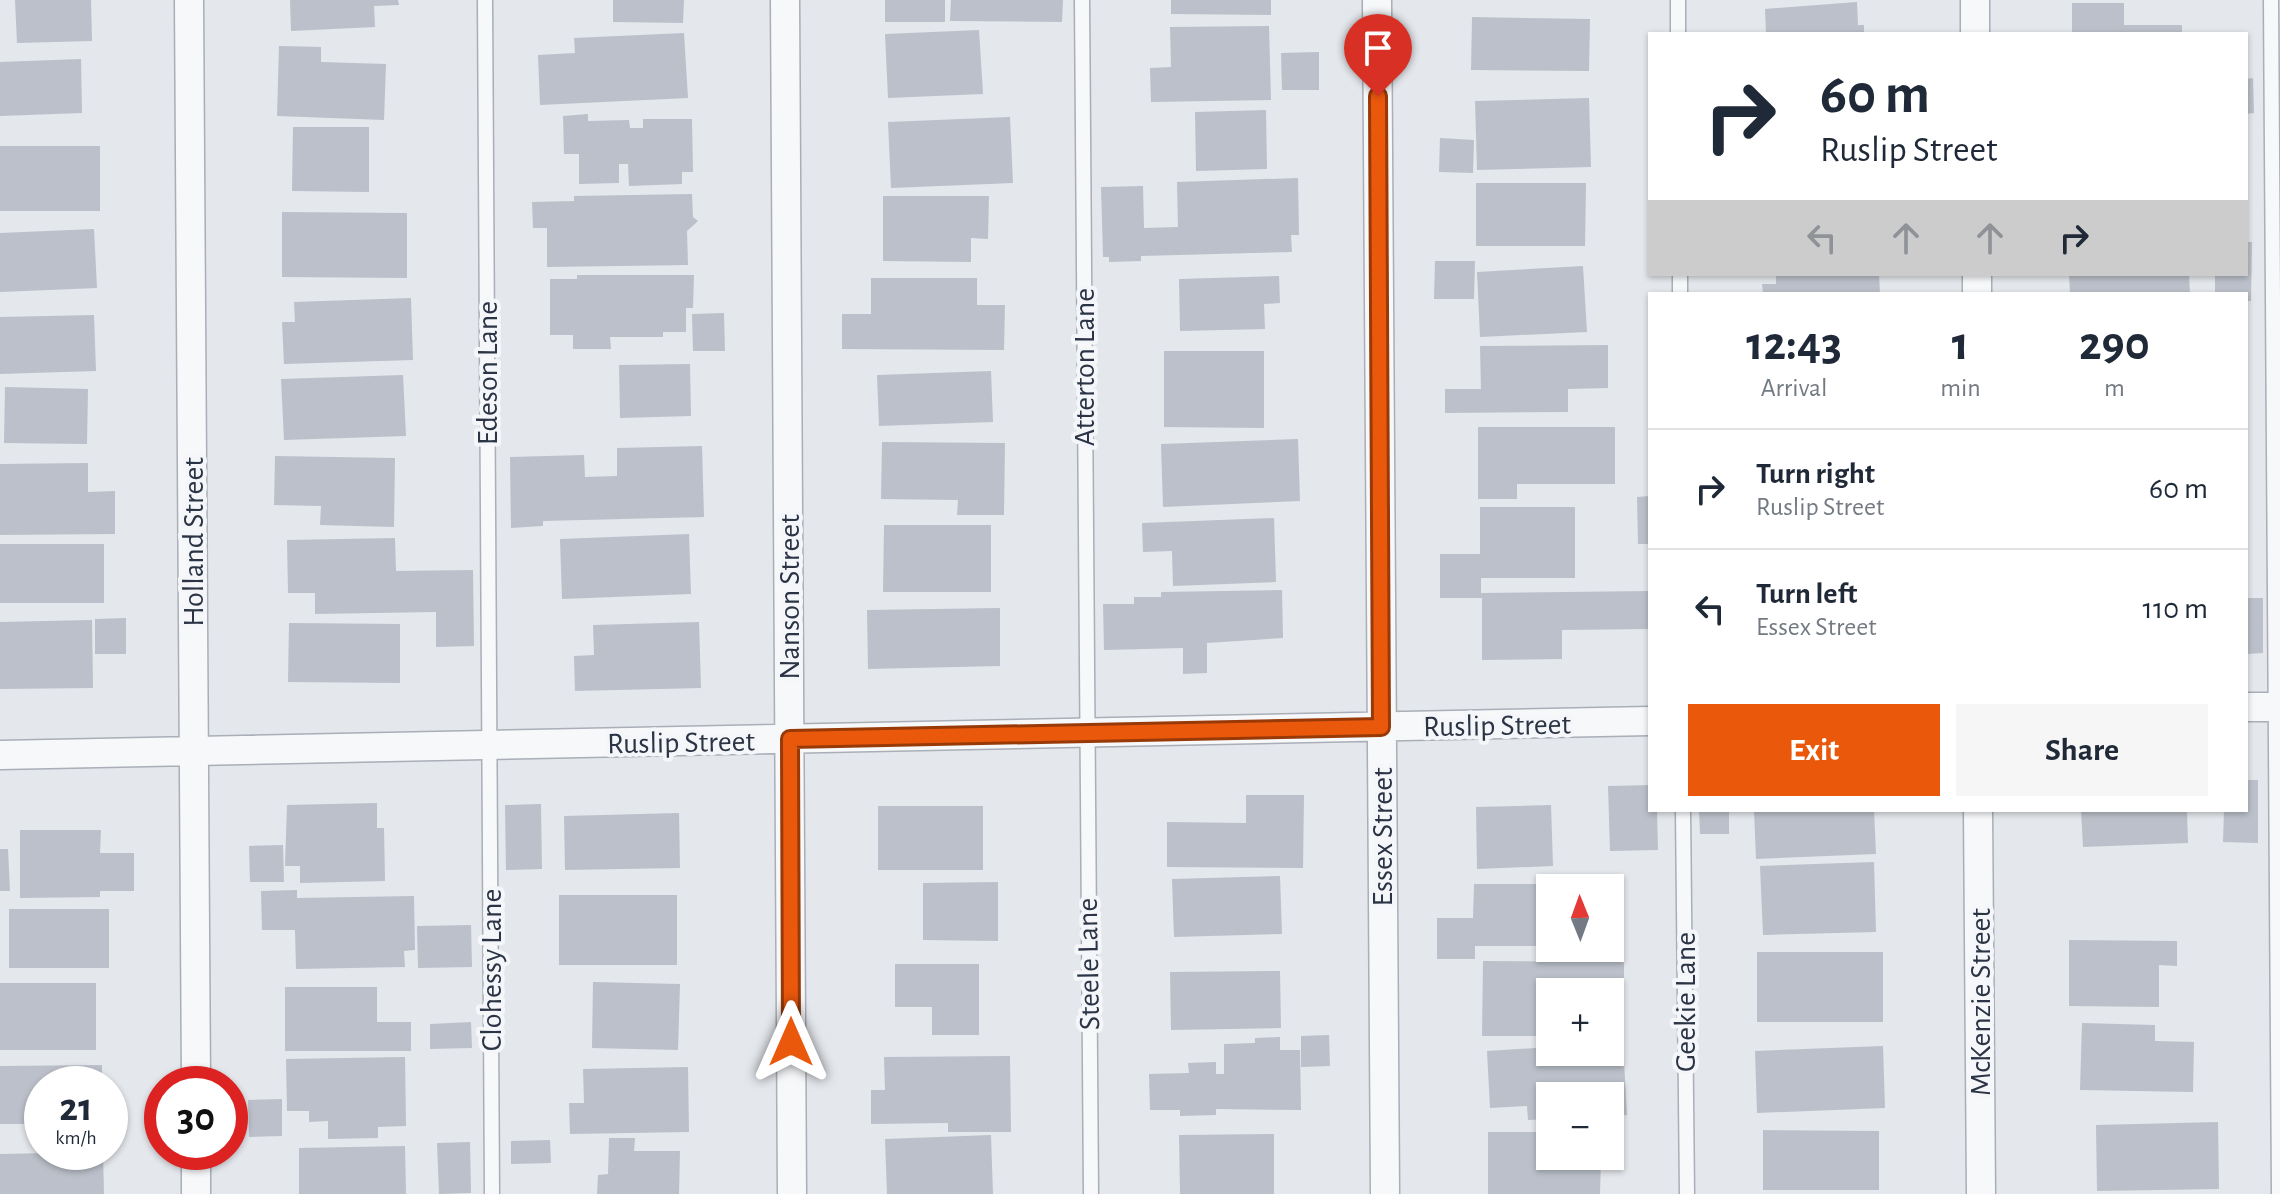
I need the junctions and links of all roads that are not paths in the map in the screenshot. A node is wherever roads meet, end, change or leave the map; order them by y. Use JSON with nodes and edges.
{"nodes":[{"id":1,"x":189,"y":0,"type":"edge"},
{"id":2,"x":485,"y":0,"type":"edge"},
{"id":3,"x":785,"y":0,"type":"edge"},
{"id":4,"x":1082,"y":0,"type":"edge"},
{"id":5,"x":1377,"y":0,"type":"edge"},
{"id":6,"x":1678,"y":0,"type":"edge"},
{"id":7,"x":1975,"y":0,"type":"edge"},
{"id":8,"x":2271,"y":0,"type":"edge"},
{"id":9,"x":1678,"y":32,"type":"edge"},
{"id":10,"x":1975,"y":32,"type":"edge"},
{"id":11,"x":2248,"y":707,"type":"edge"},
{"id":12,"x":2278,"y":707,"type":"edge"},
{"id":13,"x":1648,"y":721,"type":"edge"},
{"id":14,"x":1381,"y":727,"type":"junction"},
{"id":15,"x":1086,"y":733,"type":"junction"},
{"id":16,"x":790,"y":739,"type":"junction"},
{"id":17,"x":490,"y":746,"type":"junction"},
{"id":18,"x":195,"y":751,"type":"junction"},
{"id":19,"x":0,"y":755,"type":"edge"},
{"id":20,"x":1683,"y":812,"type":"edge"},
{"id":21,"x":1978,"y":812,"type":"edge"},
{"id":22,"x":196,"y":1066,"type":"edge"},
{"id":23,"x":196,"y":1170,"type":"edge"},
{"id":24,"x":196,"y":1194,"type":"edge"},
{"id":25,"x":492,"y":1194,"type":"edge"},
{"id":26,"x":792,"y":1194,"type":"edge"},
{"id":27,"x":1091,"y":1194,"type":"edge"},
{"id":28,"x":1385,"y":1194,"type":"edge"},
{"id":29,"x":1687,"y":1194,"type":"edge"},
{"id":30,"x":1981,"y":1194,"type":"edge"},
{"id":31,"x":2279,"y":1194,"type":"edge"}],
"edges":[{"from":1,"to":18,"type":"street","name":"Holland Street"},
{"from":2,"to":17,"type":"lane","name":"Edeson Lane"},
{"from":3,"to":16,"type":"street","name":"Nanson Street"},
{"from":4,"to":15,"type":"lane","name":"Atterton Lane"},
{"from":5,"to":14,"type":"street","name":"Essex Street"},
{"from":6,"to":9,"type":"lane"},
{"from":7,"to":10,"type":"street"},
{"from":8,"to":12,"type":"lane"},
{"from":11,"to":12,"type":"street"},
{"from":12,"to":31,"type":"lane"},
{"from":13,"to":14,"type":"street","name":"Ruslip Street"},
{"from":14,"to":15,"type":"street","name":"Ruslip Street"},
{"from":14,"to":28,"type":"street","name":"Essex Street"},
{"from":15,"to":16,"type":"street","name":"Ruslip Street"},
{"from":15,"to":27,"type":"lane","name":"Steele Lane"},
{"from":16,"to":17,"type":"street","name":"Ruslip Street"},
{"from":16,"to":26,"type":"street","name":"Nanson Street"},
{"from":17,"to":18,"type":"street","name":"Ruslip Street"},
{"from":17,"to":25,"type":"lane","name":"Clohessy Lane"},
{"from":18,"to":19,"type":"street","name":"Ruslip Street"},
{"from":18,"to":22,"type":"street","name":"Holland Street"},
{"from":20,"to":29,"type":"lane","name":"Geekie Lane"},
{"from":21,"to":30,"type":"street","name":"McKenzie Street"},
{"from":23,"to":24,"type":"street"}]}
